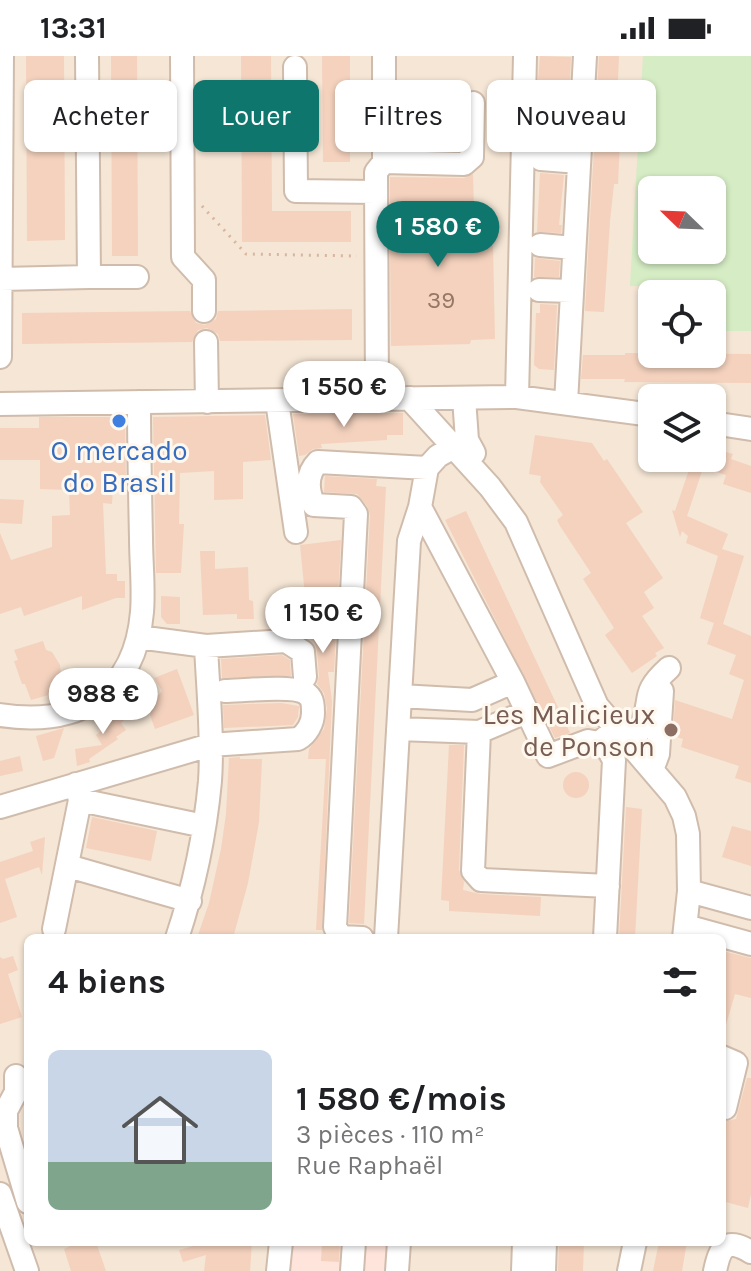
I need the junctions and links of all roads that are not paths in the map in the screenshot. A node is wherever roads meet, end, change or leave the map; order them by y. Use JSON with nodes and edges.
{"nodes":[{"id":1,"x":2,"y":56,"type":"edge"},
{"id":2,"x":87,"y":56,"type":"edge"},
{"id":3,"x":182,"y":56,"type":"edge"},
{"id":4,"x":384,"y":56,"type":"edge"},
{"id":5,"x":525,"y":56,"type":"edge"},
{"id":6,"x":585,"y":56,"type":"edge"},
{"id":7,"x":295,"y":67,"type":"dead end"},
{"id":8,"x":584,"y":80,"type":"edge"},
{"id":9,"x":473,"y":103,"type":"dead end"},
{"id":10,"x":580,"y":152,"type":"edge"},
{"id":11,"x":384,"y":162,"type":"junction"},
{"id":12,"x":376,"y":192,"type":"junction"},
{"id":13,"x":540,"y":245,"type":"dead end"},
{"id":14,"x":574,"y":248,"type":"junction"},
{"id":15,"x":89,"y":277,"type":"junction"},
{"id":16,"x":137,"y":277,"type":"dead end"},
{"id":17,"x":1,"y":279,"type":"edge"},
{"id":18,"x":539,"y":290,"type":"dead end"},
{"id":19,"x":572,"y":291,"type":"junction"},
{"id":20,"x":0,"y":310,"type":"edge"},
{"id":21,"x":204,"y":311,"type":"dead end"},
{"id":22,"x":206,"y":342,"type":"dead end"},
{"id":23,"x":0,"y":357,"type":"edge"},
{"id":24,"x":517,"y":397,"type":"junction"},
{"id":25,"x":409,"y":398,"type":"junction"},
{"id":26,"x":464,"y":398,"type":"junction"},
{"id":27,"x":377,"y":399,"type":"junction"},
{"id":28,"x":277,"y":401,"type":"junction"},
{"id":29,"x":139,"y":402,"type":"junction"},
{"id":30,"x":207,"y":402,"type":"junction"},
{"id":31,"x":566,"y":403,"type":"junction"},
{"id":32,"x":0,"y":404,"type":"edge"},
{"id":33,"x":638,"y":413,"type":"edge"},
{"id":34,"x":726,"y":425,"type":"edge"},
{"id":35,"x":751,"y":429,"type":"edge"},
{"id":36,"x":461,"y":444,"type":"junction"},
{"id":37,"x":427,"y":468,"type":"junction"},
{"id":38,"x":420,"y":507,"type":"junction"},
{"id":39,"x":296,"y":532,"type":"dead end"},
{"id":40,"x":138,"y":637,"type":"junction"},
{"id":41,"x":206,"y":646,"type":"junction"},
{"id":42,"x":669,"y":668,"type":"dead end"},
{"id":43,"x":305,"y":677,"type":"dead end"},
{"id":44,"x":513,"y":682,"type":"junction"},
{"id":45,"x":225,"y":691,"type":"dead end"},
{"id":46,"x":662,"y":691,"type":"dead end"},
{"id":47,"x":400,"y":696,"type":"junction"},
{"id":48,"x":526,"y":712,"type":"junction"},
{"id":49,"x":0,"y":715,"type":"edge"},
{"id":50,"x":398,"y":729,"type":"junction"},
{"id":51,"x":479,"y":732,"type":"junction"},
{"id":52,"x":615,"y":739,"type":"junction"},
{"id":53,"x":210,"y":745,"type":"junction"},
{"id":54,"x":652,"y":770,"type":"junction"},
{"id":55,"x":78,"y":792,"type":"junction"},
{"id":56,"x":0,"y":807,"type":"edge"},
{"id":57,"x":204,"y":826,"type":"junction"},
{"id":58,"x":68,"y":866,"type":"junction"},
{"id":59,"x":608,"y":886,"type":"junction"},
{"id":60,"x":689,"y":891,"type":"junction"},
{"id":61,"x":190,"y":901,"type":"junction"},
{"id":62,"x":751,"y":908,"type":"edge"},
{"id":63,"x":54,"y":929,"type":"dead end"},
{"id":64,"x":685,"y":932,"type":"edge"},
{"id":65,"x":178,"y":934,"type":"edge"},
{"id":66,"x":339,"y":934,"type":"edge"},
{"id":67,"x":386,"y":934,"type":"edge"},
{"id":68,"x":605,"y":934,"type":"edge"},
{"id":69,"x":726,"y":939,"type":"edge"},
{"id":70,"x":751,"y":944,"type":"edge"},
{"id":71,"x":726,"y":1059,"type":"edge"},
{"id":72,"x":15,"y":1076,"type":"edge"},
{"id":73,"x":726,"y":1104,"type":"edge"},
{"id":74,"x":24,"y":1168,"type":"edge"},
{"id":75,"x":0,"y":1194,"type":"edge"},
{"id":76,"x":281,"y":1246,"type":"edge"},
{"id":77,"x":354,"y":1246,"type":"edge"},
{"id":78,"x":368,"y":1246,"type":"edge"},
{"id":79,"x":399,"y":1246,"type":"edge"},
{"id":80,"x":524,"y":1246,"type":"edge"},
{"id":81,"x":545,"y":1246,"type":"edge"},
{"id":82,"x":634,"y":1246,"type":"edge"},
{"id":83,"x":724,"y":1246,"type":"edge"},
{"id":84,"x":726,"y":1246,"type":"edge"},
{"id":85,"x":10,"y":1251,"type":"edge"},
{"id":86,"x":751,"y":1252,"type":"edge"},
{"id":87,"x":278,"y":1271,"type":"edge"},
{"id":88,"x":352,"y":1271,"type":"edge"},
{"id":89,"x":366,"y":1271,"type":"edge"},
{"id":90,"x":397,"y":1271,"type":"edge"},
{"id":91,"x":523,"y":1271,"type":"edge"},
{"id":92,"x":544,"y":1271,"type":"edge"},
{"id":93,"x":629,"y":1271,"type":"edge"},
{"id":94,"x":715,"y":1271,"type":"edge"}],
"edges":[{"from":1,"to":17,"type":"street"},
{"from":2,"to":15,"type":"street"},
{"from":3,"to":21,"type":"street"},
{"from":4,"to":11,"type":"street"},
{"from":5,"to":24,"type":"street"},
{"from":6,"to":8,"type":"street"},
{"from":7,"to":12,"type":"street"},
{"from":9,"to":11,"type":"street"},
{"from":10,"to":14,"type":"street"},
{"from":11,"to":12,"type":"street"},
{"from":12,"to":27,"type":"street"},
{"from":13,"to":14,"type":"street"},
{"from":14,"to":19,"type":"street"},
{"from":15,"to":16,"type":"street"},
{"from":15,"to":17,"type":"street"},
{"from":17,"to":20,"type":"street"},
{"from":18,"to":19,"type":"street"},
{"from":19,"to":31,"type":"street"},
{"from":20,"to":23,"type":"street"},
{"from":22,"to":30,"type":"street"},
{"from":24,"to":26,"type":"street"},
{"from":24,"to":31,"type":"street"},
{"from":25,"to":26,"type":"street"},
{"from":25,"to":27,"type":"street"},
{"from":25,"to":36,"type":"street"},
{"from":26,"to":36,"type":"street"},
{"from":27,"to":28,"type":"street"},
{"from":28,"to":30,"type":"street"},
{"from":28,"to":39,"type":"street"},
{"from":29,"to":30,"type":"street"},
{"from":29,"to":32,"type":"street"},
{"from":29,"to":40,"type":"street"},
{"from":31,"to":33,"type":"street"},
{"from":34,"to":35,"type":"street"},
{"from":36,"to":37,"type":"street"},
{"from":36,"to":52,"type":"street"},
{"from":37,"to":38,"type":"street"},
{"from":37,"to":66,"type":"street"},
{"from":38,"to":44,"type":"street"},
{"from":38,"to":47,"type":"street"},
{"from":40,"to":41,"type":"street"},
{"from":40,"to":49,"type":"street"},
{"from":41,"to":43,"type":"street"},
{"from":41,"to":53,"type":"street"},
{"from":42,"to":52,"type":"street"},
{"from":44,"to":47,"type":"street"},
{"from":44,"to":48,"type":"street"},
{"from":45,"to":53,"type":"street"},
{"from":46,"to":54,"type":"street"},
{"from":47,"to":50,"type":"street"},
{"from":48,"to":51,"type":"street"},
{"from":48,"to":52,"type":"street"},
{"from":50,"to":51,"type":"street"},
{"from":50,"to":67,"type":"street"},
{"from":51,"to":59,"type":"street"},
{"from":52,"to":54,"type":"street"},
{"from":52,"to":59,"type":"street"},
{"from":53,"to":55,"type":"street"},
{"from":53,"to":57,"type":"street"},
{"from":54,"to":60,"type":"street"},
{"from":55,"to":56,"type":"street"},
{"from":55,"to":57,"type":"street"},
{"from":55,"to":58,"type":"street"},
{"from":57,"to":61,"type":"street"},
{"from":58,"to":61,"type":"street"},
{"from":58,"to":63,"type":"street"},
{"from":59,"to":68,"type":"street"},
{"from":60,"to":62,"type":"street"},
{"from":60,"to":64,"type":"street"},
{"from":61,"to":65,"type":"street"},
{"from":69,"to":70,"type":"street"},
{"from":71,"to":73,"type":"street"},
{"from":72,"to":74,"type":"street"},
{"from":75,"to":85,"type":"street"},
{"from":76,"to":87,"type":"street"},
{"from":77,"to":88,"type":"street"},
{"from":78,"to":89,"type":"street"},
{"from":79,"to":90,"type":"street"},
{"from":80,"to":91,"type":"street"},
{"from":81,"to":92,"type":"street"},
{"from":82,"to":93,"type":"street"},
{"from":83,"to":94,"type":"street"},
{"from":84,"to":86,"type":"street"}]}
